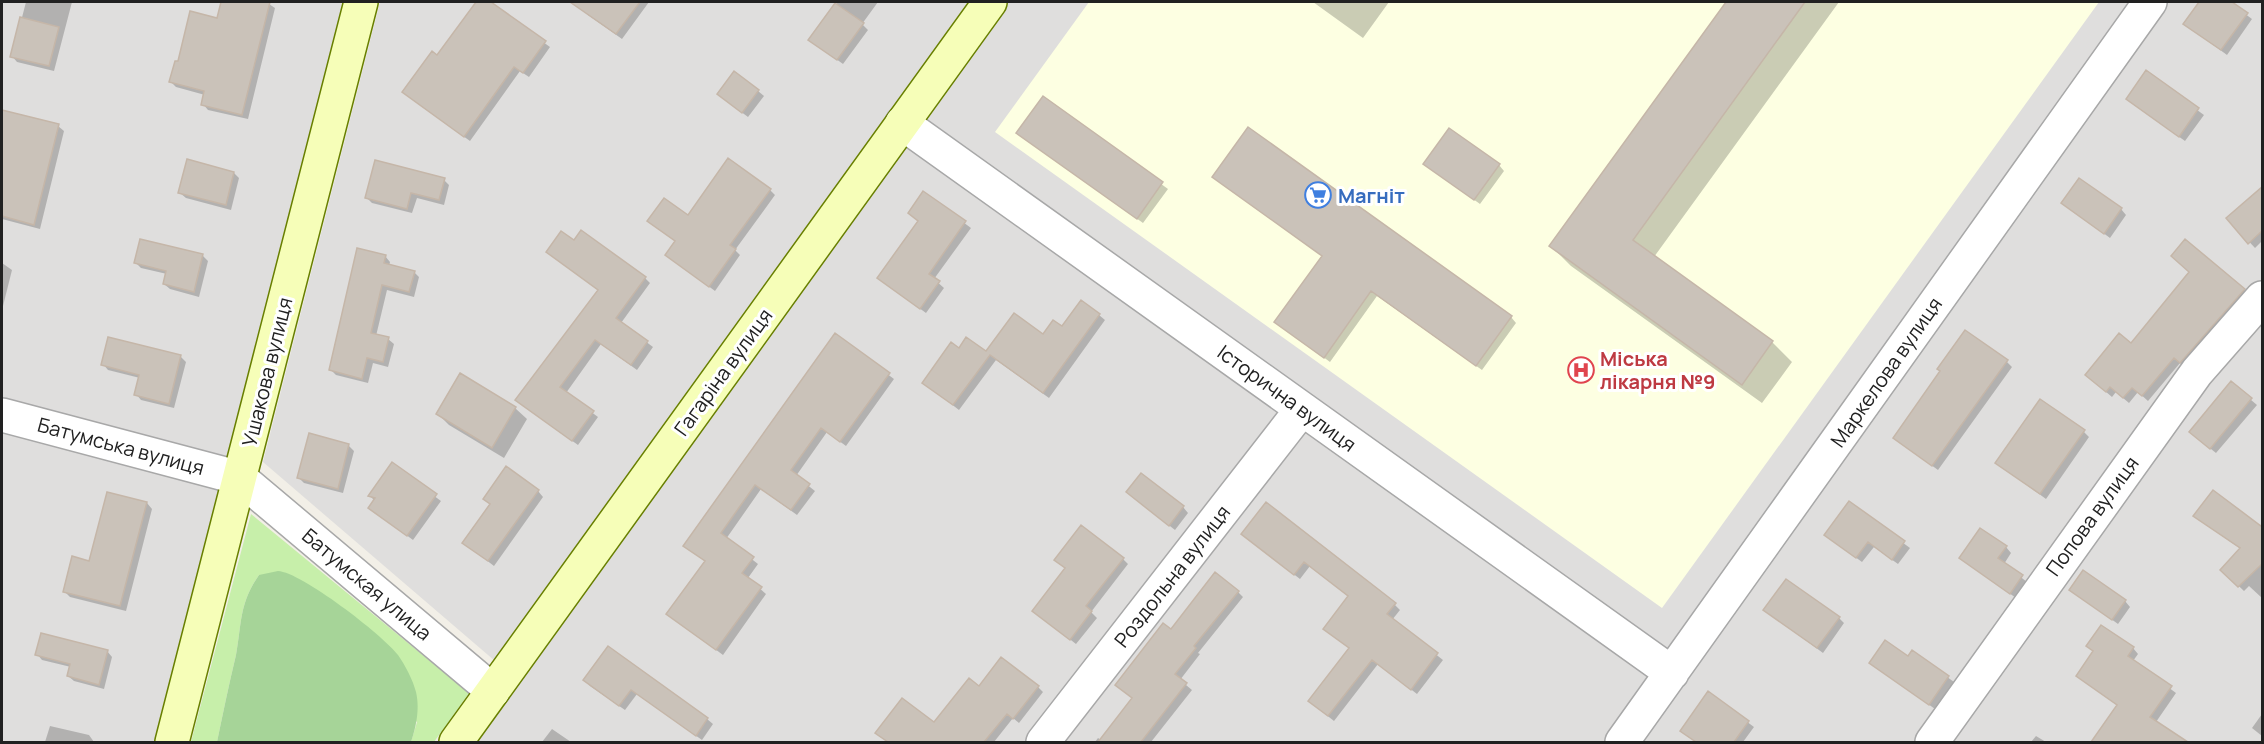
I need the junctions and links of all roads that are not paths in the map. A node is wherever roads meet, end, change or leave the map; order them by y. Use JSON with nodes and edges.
{"nodes":[{"id":1,"x":361,"y":2,"type":"edge"},
{"id":2,"x":990,"y":2,"type":"edge"},
{"id":3,"x":2150,"y":2,"type":"edge"},
{"id":4,"x":902,"y":123,"type":"junction"},
{"id":5,"x":2262,"y":298,"type":"edge"},
{"id":6,"x":1302,"y":409,"type":"junction"},
{"id":7,"x":2,"y":415,"type":"edge"},
{"id":8,"x":240,"y":478,"type":"junction"},
{"id":9,"x":1672,"y":673,"type":"junction"},
{"id":10,"x":494,"y":691,"type":"junction"},
{"id":11,"x":1629,"y":740,"type":"edge"},
{"id":12,"x":172,"y":742,"type":"edge"},
{"id":13,"x":456,"y":742,"type":"edge"},
{"id":14,"x":1043,"y":742,"type":"edge"},
{"id":15,"x":1932,"y":742,"type":"edge"}],
"edges":[{"from":1,"to":8,"type":"street","name":"Ушакова вулиця"},
{"from":2,"to":4,"type":"street","name":"Гагаріна вулиця"},
{"from":3,"to":9,"type":"street","name":"Маркелова вулиця"},
{"from":4,"to":6,"type":"street","name":"Історична вулиця"},
{"from":4,"to":10,"type":"street","name":"Гагаріна вулиця"},
{"from":5,"to":15,"type":"street","name":"Попова вулиця"},
{"from":6,"to":9,"type":"street","name":"Історична вулиця"},
{"from":6,"to":14,"type":"street","name":"Роздольна вулиця"},
{"from":7,"to":8,"type":"street","name":"Батумська вулиця"},
{"from":8,"to":10,"type":"street","name":"Батумская улица"},
{"from":8,"to":12,"type":"street","name":"Ушакова вулиця"},
{"from":9,"to":11,"type":"street","name":"Маркелова вулиця"},
{"from":10,"to":13,"type":"street","name":"Гагаріна вулиця"}]}
